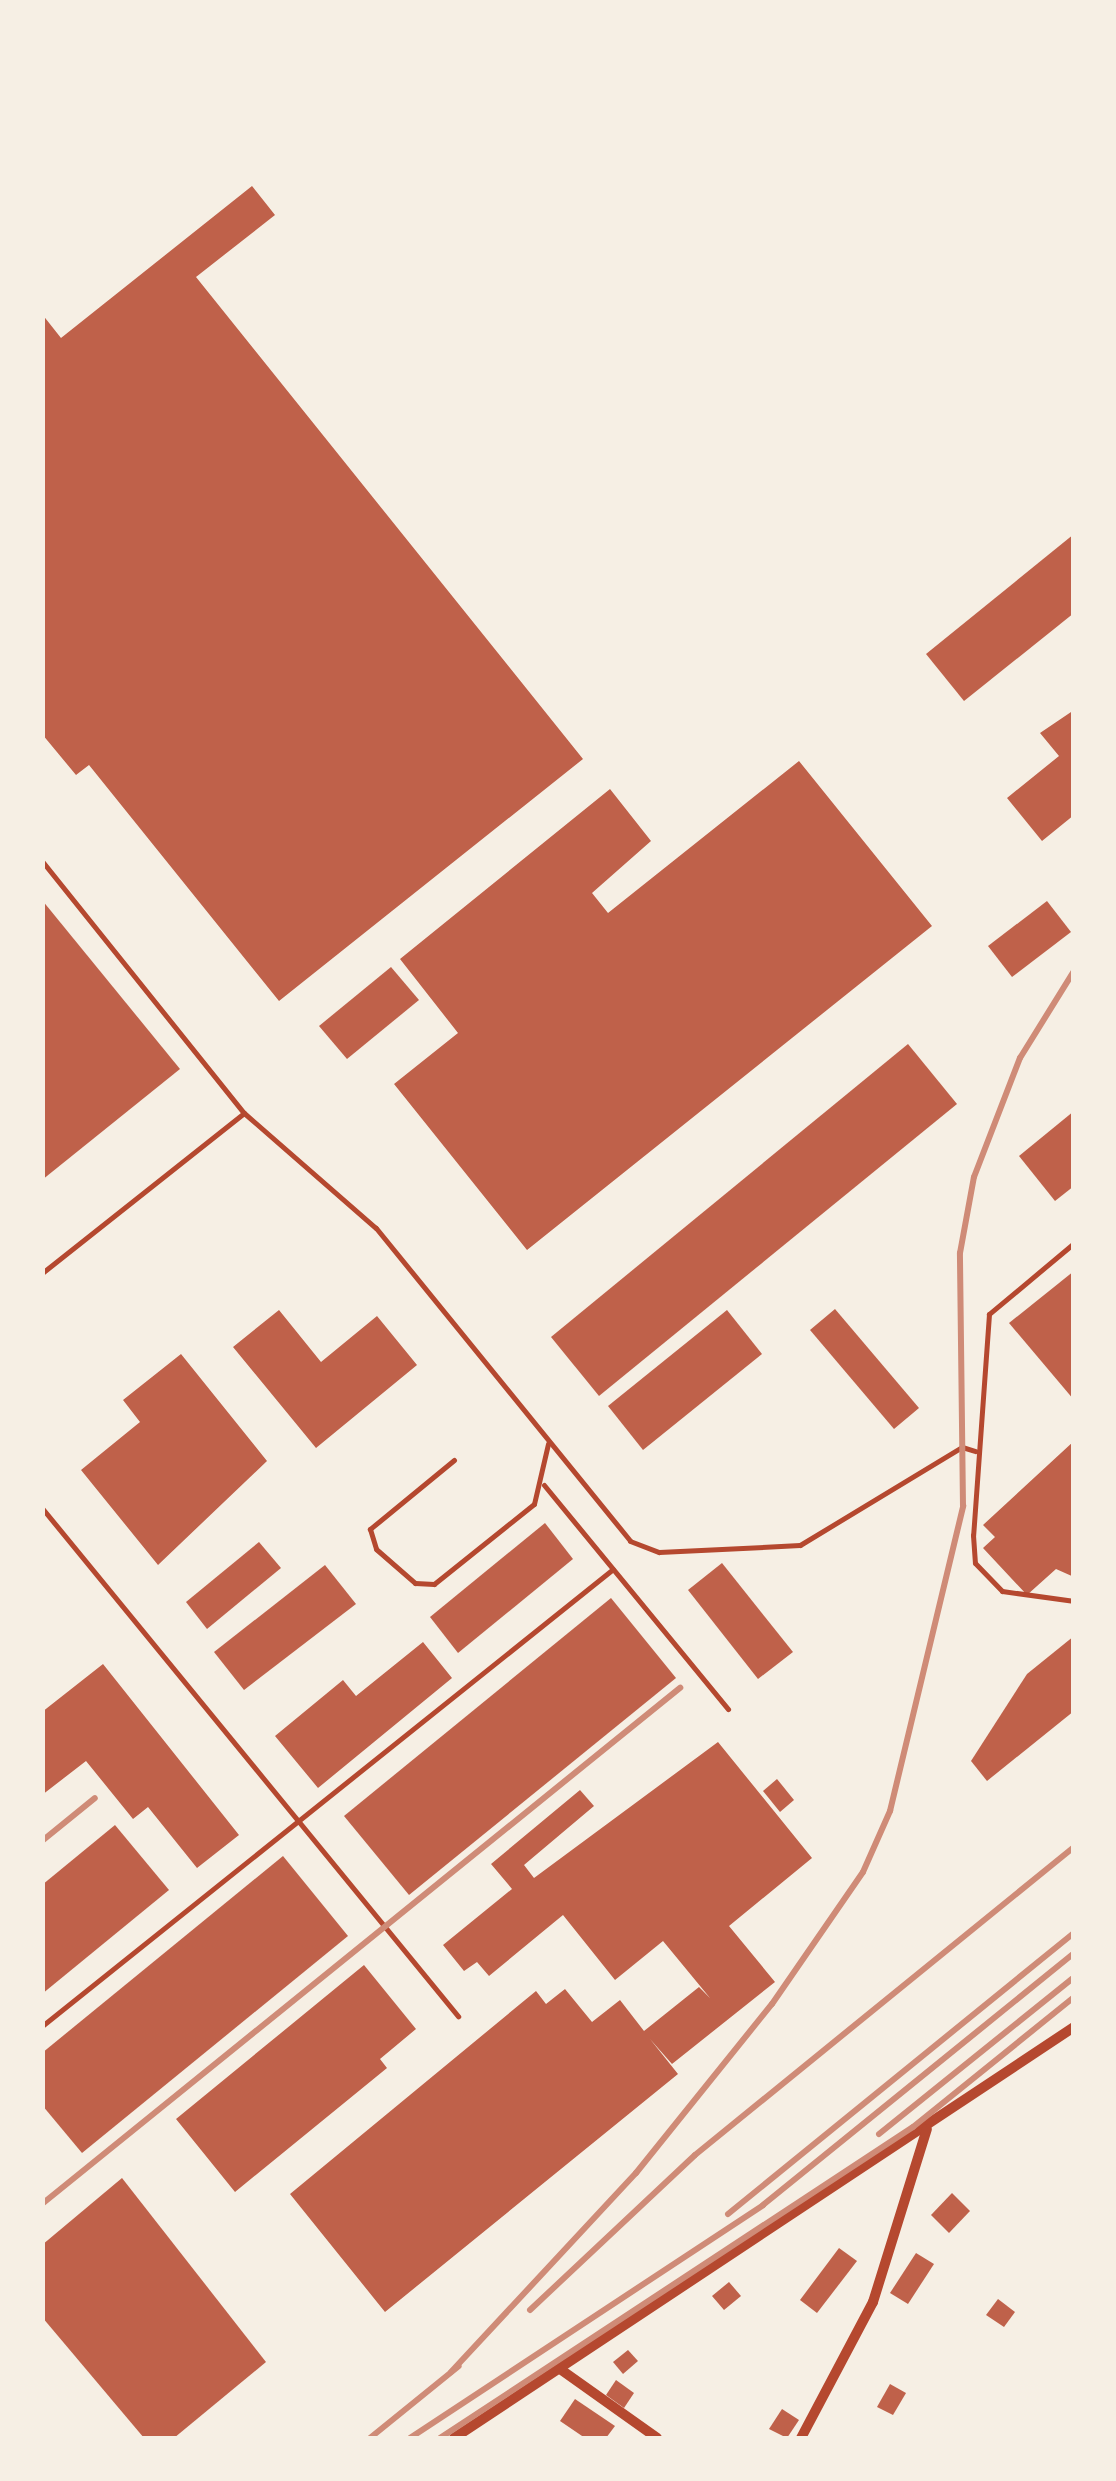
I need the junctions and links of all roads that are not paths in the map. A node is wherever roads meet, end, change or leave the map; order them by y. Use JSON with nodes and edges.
{"nodes":[{"id":1,"x":42,"y":252,"type":"edge"},
{"id":2,"x":42,"y":268,"type":"edge"},
{"id":3,"x":42,"y":861,"type":"edge"},
{"id":4,"x":244,"y":1113,"type":"junction"},
{"id":5,"x":1074,"y":1243,"type":"edge"},
{"id":6,"x":42,"y":1273,"type":"edge"},
{"id":7,"x":548,"y":1444,"type":"junction"},
{"id":8,"x":975,"y":1452,"type":"junction"},
{"id":9,"x":454,"y":1460,"type":"dead end"},
{"id":10,"x":544,"y":1485,"type":"junction"},
{"id":11,"x":42,"y":1508,"type":"edge"},
{"id":12,"x":613,"y":1568,"type":"junction"},
{"id":13,"x":1074,"y":1601,"type":"edge"},
{"id":14,"x":728,"y":1710,"type":"dead end"},
{"id":15,"x":301,"y":1824,"type":"junction"},
{"id":16,"x":458,"y":2016,"type":"dead end"},
{"id":17,"x":42,"y":2026,"type":"edge"},
{"id":18,"x":1074,"y":2027,"type":"edge"},
{"id":19,"x":927,"y":2128,"type":"junction"},
{"id":20,"x":560,"y":2369,"type":"junction"},
{"id":21,"x":454,"y":2438,"type":"edge"},
{"id":22,"x":657,"y":2438,"type":"edge"},
{"id":23,"x":801,"y":2438,"type":"edge"}],
"edges":[{"from":1,"to":2,"type":"lane"},
{"from":3,"to":4,"type":"lane"},
{"from":4,"to":6,"type":"lane"},
{"from":4,"to":7,"type":"lane"},
{"from":5,"to":8,"type":"lane"},
{"from":7,"to":8,"type":"lane"},
{"from":7,"to":10,"type":"lane"},
{"from":8,"to":13,"type":"lane"},
{"from":9,"to":10,"type":"lane"},
{"from":10,"to":12,"type":"lane"},
{"from":11,"to":15,"type":"lane"},
{"from":12,"to":14,"type":"lane"},
{"from":12,"to":15,"type":"lane"},
{"from":15,"to":16,"type":"lane"},
{"from":15,"to":17,"type":"lane"},
{"from":18,"to":19,"type":"street"},
{"from":19,"to":20,"type":"street"},
{"from":19,"to":23,"type":"street"},
{"from":20,"to":21,"type":"street"},
{"from":20,"to":22,"type":"street"}]}
